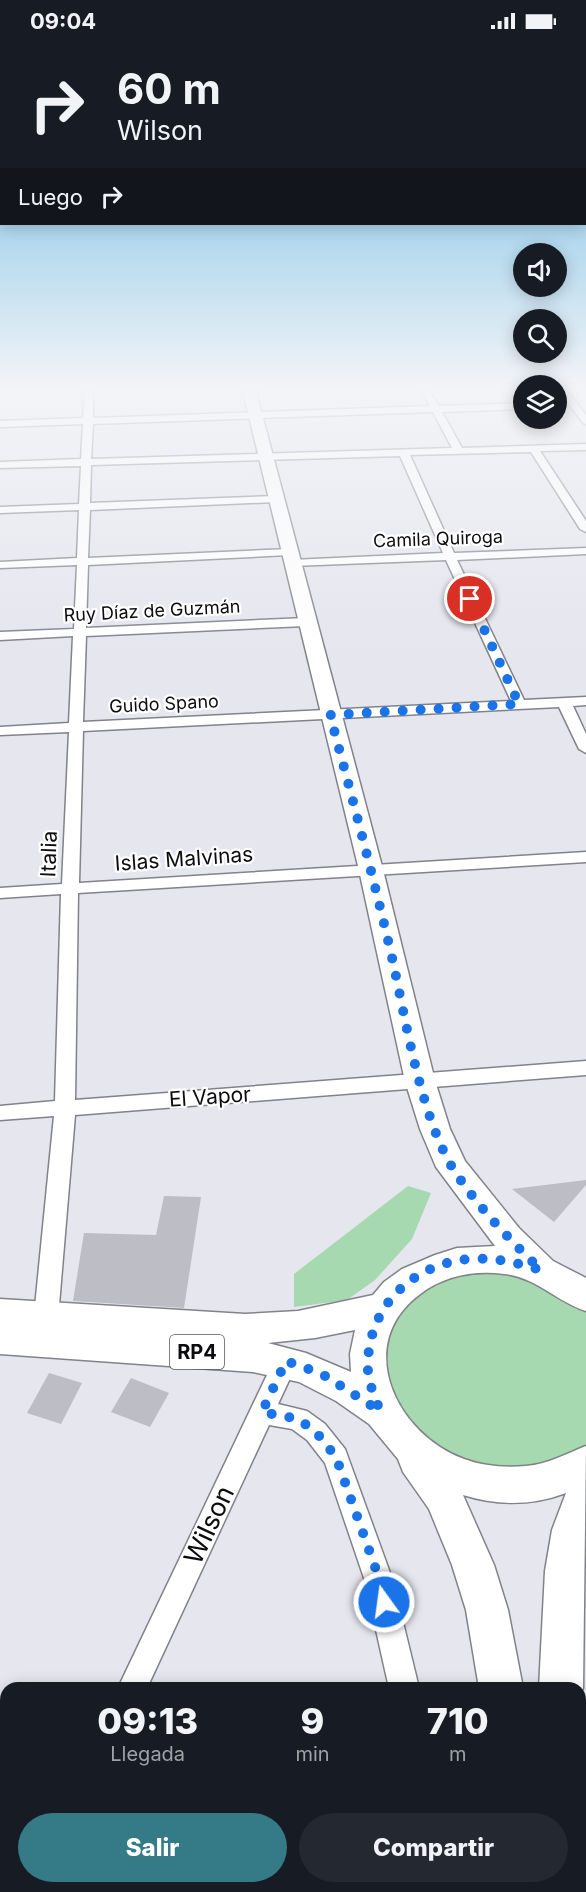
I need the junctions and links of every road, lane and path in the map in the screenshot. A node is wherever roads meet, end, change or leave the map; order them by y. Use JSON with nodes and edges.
{"nodes":[{"id":1,"x":85,"y":478,"type":"edge"},
{"id":2,"x":271,"y":478,"type":"edge"},
{"id":3,"x":415,"y":478,"type":"edge"},
{"id":4,"x":553,"y":478,"type":"edge"},
{"id":5,"x":275,"y":499,"type":"junction"},
{"id":6,"x":84,"y":507,"type":"junction"},
{"id":7,"x":0,"y":510,"type":"edge"},
{"id":8,"x":586,"y":529,"type":"edge"},
{"id":9,"x":586,"y":551,"type":"edge"},
{"id":10,"x":450,"y":557,"type":"junction"},
{"id":11,"x":291,"y":558,"type":"junction"},
{"id":12,"x":81,"y":562,"type":"junction"},
{"id":13,"x":0,"y":565,"type":"edge"},
{"id":14,"x":306,"y":622,"type":"junction"},
{"id":15,"x":79,"y":633,"type":"junction"},
{"id":16,"x":0,"y":636,"type":"edge"},
{"id":17,"x":586,"y":701,"type":"edge"},
{"id":18,"x":564,"y":702,"type":"junction"},
{"id":19,"x":519,"y":704,"type":"junction"},
{"id":20,"x":330,"y":715,"type":"junction"},
{"id":21,"x":77,"y":728,"type":"junction"},
{"id":22,"x":0,"y":731,"type":"edge"},
{"id":23,"x":586,"y":749,"type":"edge"},
{"id":24,"x":586,"y":857,"type":"edge"},
{"id":25,"x":371,"y":870,"type":"junction"},
{"id":26,"x":70,"y":889,"type":"junction"},
{"id":27,"x":0,"y":893,"type":"edge"},
{"id":28,"x":586,"y":1068,"type":"edge"},
{"id":29,"x":420,"y":1081,"type":"junction"},
{"id":30,"x":65,"y":1108,"type":"junction"},
{"id":31,"x":0,"y":1113,"type":"edge"},
{"id":32,"x":541,"y":1270,"type":"junction"},
{"id":33,"x":586,"y":1297,"type":"edge"},
{"id":34,"x":383,"y":1307,"type":"junction"},
{"id":35,"x":0,"y":1314,"type":"edge"},
{"id":36,"x":46,"y":1317,"type":"junction"},
{"id":37,"x":0,"y":1339,"type":"edge"},
{"id":38,"x":286,"y":1361,"type":"junction"},
{"id":39,"x":380,"y":1411,"type":"junction"},
{"id":40,"x":262,"y":1412,"type":"junction"},
{"id":41,"x":408,"y":1446,"type":"junction"},
{"id":42,"x":586,"y":1464,"type":"edge"},
{"id":43,"x":586,"y":1491,"type":"edge"},
{"id":44,"x":135,"y":1682,"type":"edge"},
{"id":45,"x":403,"y":1682,"type":"edge"},
{"id":46,"x":500,"y":1682,"type":"edge"},
{"id":47,"x":561,"y":1682,"type":"edge"}],
"edges":[{"from":1,"to":6,"type":"street","name":"Italia"},
{"from":2,"to":5,"type":"main road","number":"RP4"},
{"from":3,"to":10,"type":"street"},
{"from":4,"to":8,"type":"street"},
{"from":5,"to":6,"type":"street"},
{"from":5,"to":11,"type":"main road","number":"RP4"},
{"from":6,"to":7,"type":"street"},
{"from":6,"to":12,"type":"street","name":"Italia"},
{"from":9,"to":10,"type":"street","name":"Camila Quiroga"},
{"from":10,"to":11,"type":"street","name":"Camila Quiroga"},
{"from":10,"to":19,"type":"street"},
{"from":11,"to":12,"type":"street","name":"Camila Quiroga"},
{"from":11,"to":14,"type":"main road","number":"RP4"},
{"from":12,"to":13,"type":"street","name":"Camila Quiroga"},
{"from":12,"to":15,"type":"street","name":"Italia"},
{"from":14,"to":15,"type":"street","name":"Ruy Díaz de Guzmán"},
{"from":14,"to":20,"type":"main road","number":"RP4"},
{"from":15,"to":16,"type":"street","name":"Ruy Díaz de Guzmán"},
{"from":15,"to":21,"type":"street","name":"Italia"},
{"from":17,"to":18,"type":"street","name":"Guido Spano"},
{"from":18,"to":19,"type":"street","name":"Guido Spano"},
{"from":18,"to":23,"type":"street"},
{"from":19,"to":20,"type":"street","name":"Guido Spano"},
{"from":20,"to":21,"type":"street","name":"Guido Spano"},
{"from":20,"to":25,"type":"main road","number":"RP4"},
{"from":21,"to":22,"type":"street","name":"Guido Spano"},
{"from":21,"to":26,"type":"street","name":"Italia"},
{"from":24,"to":25,"type":"street","name":"Islas Malvinas"},
{"from":25,"to":26,"type":"street","name":"Islas Malvinas"},
{"from":25,"to":29,"type":"main road","number":"RP4"},
{"from":26,"to":27,"type":"street","name":"Islas Malvinas"},
{"from":26,"to":30,"type":"street","name":"Italia"},
{"from":28,"to":29,"type":"street","name":"El Vapor"},
{"from":29,"to":30,"type":"street","name":"El Vapor"},
{"from":29,"to":32,"type":"main road","number":"RP4"},
{"from":30,"to":31,"type":"street","name":"El Vapor"},
{"from":30,"to":36,"type":"street","name":"Italia"},
{"from":32,"to":33,"type":"main road","number":"RP4"},
{"from":32,"to":34,"type":"main road","number":"RP4"},
{"from":34,"to":36,"type":"main road"},
{"from":34,"to":39,"type":"main road","number":"RP4"},
{"from":35,"to":36,"type":"main road"},
{"from":37,"to":38,"type":"main road","number":"RP4"},
{"from":38,"to":39,"type":"main road","number":"RP4"},
{"from":38,"to":40,"type":"street","name":"Wilson"},
{"from":39,"to":41,"type":"main road","number":"RP4"},
{"from":40,"to":44,"type":"street","name":"Wilson"},
{"from":40,"to":45,"type":"street"},
{"from":41,"to":42,"type":"main road","number":"RP4"},
{"from":41,"to":46,"type":"main road","number":"RP4"},
{"from":43,"to":47,"type":"main road"}]}
